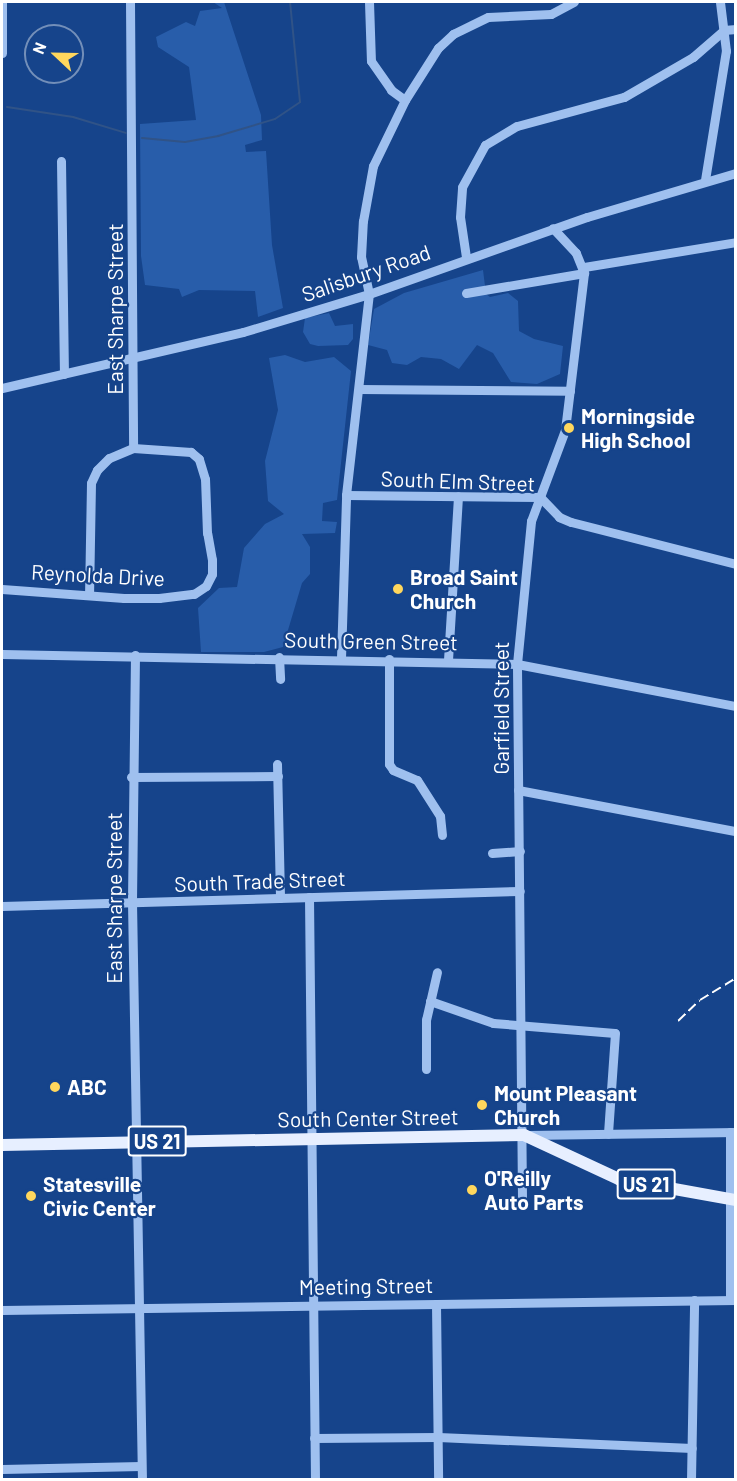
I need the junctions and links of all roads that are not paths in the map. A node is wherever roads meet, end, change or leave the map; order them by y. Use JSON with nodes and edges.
{"nodes":[{"id":1,"x":2,"y":2,"type":"edge"},
{"id":2,"x":130,"y":2,"type":"edge"},
{"id":3,"x":369,"y":2,"type":"edge"},
{"id":4,"x":574,"y":2,"type":"edge"},
{"id":5,"x":720,"y":2,"type":"edge"},
{"id":6,"x":735,"y":29,"type":"edge"},
{"id":7,"x":724,"y":30,"type":"junction"},
{"id":8,"x":2,"y":53,"type":"edge"},
{"id":9,"x":405,"y":100,"type":"junction"},
{"id":10,"x":61,"y":161,"type":"dead end"},
{"id":11,"x":735,"y":172,"type":"edge"},
{"id":12,"x":705,"y":180,"type":"junction"},
{"id":13,"x":552,"y":228,"type":"junction"},
{"id":14,"x":735,"y":242,"type":"edge"},
{"id":15,"x":466,"y":257,"type":"junction"},
{"id":16,"x":584,"y":270,"type":"junction"},
{"id":17,"x":466,"y":293,"type":"dead end"},
{"id":18,"x":369,"y":294,"type":"junction"},
{"id":19,"x":134,"y":359,"type":"junction"},
{"id":20,"x":64,"y":374,"type":"junction"},
{"id":21,"x":2,"y":388,"type":"edge"},
{"id":22,"x":359,"y":389,"type":"junction"},
{"id":23,"x":570,"y":391,"type":"junction"},
{"id":24,"x":133,"y":448,"type":"junction"},
{"id":25,"x":346,"y":495,"type":"junction"},
{"id":26,"x":458,"y":496,"type":"junction"},
{"id":27,"x":540,"y":497,"type":"junction"},
{"id":28,"x":735,"y":564,"type":"edge"},
{"id":29,"x":2,"y":589,"type":"edge"},
{"id":30,"x":89,"y":594,"type":"junction"},
{"id":31,"x":2,"y":654,"type":"edge"},
{"id":32,"x":135,"y":655,"type":"junction"},
{"id":33,"x":279,"y":657,"type":"junction"},
{"id":34,"x":341,"y":658,"type":"junction"},
{"id":35,"x":389,"y":659,"type":"junction"},
{"id":36,"x":448,"y":660,"type":"junction"},
{"id":37,"x":517,"y":664,"type":"junction"},
{"id":38,"x":280,"y":679,"type":"dead end"},
{"id":39,"x":735,"y":706,"type":"edge"},
{"id":40,"x":277,"y":764,"type":"dead end"},
{"id":41,"x":278,"y":776,"type":"junction"},
{"id":42,"x":131,"y":777,"type":"junction"},
{"id":43,"x":518,"y":790,"type":"junction"},
{"id":44,"x":735,"y":831,"type":"edge"},
{"id":45,"x":442,"y":835,"type":"dead end"},
{"id":46,"x":520,"y":851,"type":"junction"},
{"id":47,"x":492,"y":853,"type":"dead end"},
{"id":48,"x":520,"y":891,"type":"junction"},
{"id":49,"x":309,"y":897,"type":"junction"},
{"id":50,"x":280,"y":898,"type":"junction"},
{"id":51,"x":132,"y":902,"type":"junction"},
{"id":52,"x":2,"y":906,"type":"edge"},
{"id":53,"x":437,"y":972,"type":"dead end"},
{"id":54,"x":430,"y":1001,"type":"junction"},
{"id":55,"x":522,"y":1025,"type":"junction"},
{"id":56,"x":426,"y":1068,"type":"dead end"},
{"id":57,"x":733,"y":1132,"type":"edge"},
{"id":58,"x":608,"y":1134,"type":"junction"},
{"id":59,"x":524,"y":1136,"type":"junction"},
{"id":60,"x":312,"y":1138,"type":"junction"},
{"id":61,"x":135,"y":1141,"type":"junction"},
{"id":62,"x":2,"y":1145,"type":"edge"},
{"id":63,"x":522,"y":1197,"type":"dead end"},
{"id":64,"x":733,"y":1199,"type":"edge"},
{"id":65,"x":694,"y":1300,"type":"junction"},
{"id":66,"x":733,"y":1300,"type":"edge"},
{"id":67,"x":436,"y":1304,"type":"junction"},
{"id":68,"x":313,"y":1305,"type":"junction"},
{"id":69,"x":138,"y":1307,"type":"junction"},
{"id":70,"x":2,"y":1310,"type":"edge"},
{"id":71,"x":438,"y":1437,"type":"junction"},
{"id":72,"x":314,"y":1438,"type":"junction"},
{"id":73,"x":692,"y":1448,"type":"junction"},
{"id":74,"x":141,"y":1466,"type":"junction"},
{"id":75,"x":2,"y":1469,"type":"edge"},
{"id":76,"x":142,"y":1479,"type":"edge"},
{"id":77,"x":315,"y":1479,"type":"edge"},
{"id":78,"x":438,"y":1479,"type":"edge"},
{"id":79,"x":691,"y":1479,"type":"edge"}],
"edges":[{"from":1,"to":8,"type":"street"},
{"from":2,"to":19,"type":"street","name":"East Sharpe Street"},
{"from":3,"to":9,"type":"street"},
{"from":4,"to":9,"type":"street"},
{"from":5,"to":7,"type":"street"},
{"from":6,"to":7,"type":"street"},
{"from":7,"to":12,"type":"street"},
{"from":7,"to":15,"type":"street"},
{"from":9,"to":18,"type":"street"},
{"from":10,"to":20,"type":"street"},
{"from":11,"to":12,"type":"street","name":"Salisbury Road"},
{"from":12,"to":13,"type":"street","name":"Salisbury Road"},
{"from":13,"to":15,"type":"street","name":"Salisbury Road"},
{"from":13,"to":16,"type":"street"},
{"from":14,"to":16,"type":"street"},
{"from":15,"to":18,"type":"street","name":"Salisbury Road"},
{"from":16,"to":17,"type":"street"},
{"from":16,"to":23,"type":"street","name":"Garfield Street"},
{"from":18,"to":19,"type":"street","name":"Salisbury Road"},
{"from":18,"to":22,"type":"street"},
{"from":19,"to":20,"type":"street","name":"Salisbury Road"},
{"from":19,"to":24,"type":"street","name":"East Sharpe Street"},
{"from":20,"to":21,"type":"street","name":"Salisbury Road"},
{"from":22,"to":23,"type":"street"},
{"from":22,"to":25,"type":"street"},
{"from":23,"to":27,"type":"street","name":"Garfield Street"},
{"from":24,"to":30,"type":"street"},
{"from":24,"to":30,"type":"street","name":"Reynolda Drive"},
{"from":25,"to":26,"type":"street","name":"South Elm Street"},
{"from":25,"to":34,"type":"street"},
{"from":26,"to":27,"type":"street","name":"South Elm Street"},
{"from":26,"to":36,"type":"street"},
{"from":27,"to":28,"type":"street","name":"South Elm Street"},
{"from":27,"to":37,"type":"street","name":"Garfield Street"},
{"from":29,"to":30,"type":"street","name":"Reynolda Drive"},
{"from":31,"to":32,"type":"street","name":"South Green Street"},
{"from":32,"to":33,"type":"street","name":"South Green Street"},
{"from":32,"to":42,"type":"street","name":"East Sharpe Street"},
{"from":33,"to":34,"type":"street","name":"South Green Street"},
{"from":33,"to":38,"type":"street"},
{"from":34,"to":35,"type":"street","name":"South Green Street"},
{"from":35,"to":36,"type":"street","name":"South Green Street"},
{"from":35,"to":45,"type":"street"},
{"from":36,"to":37,"type":"street","name":"South Green Street"},
{"from":37,"to":39,"type":"street","name":"South Green Street"},
{"from":37,"to":43,"type":"street","name":"Garfield Street"},
{"from":40,"to":41,"type":"street"},
{"from":41,"to":42,"type":"street"},
{"from":41,"to":50,"type":"street"},
{"from":42,"to":51,"type":"street","name":"East Sharpe Street"},
{"from":43,"to":44,"type":"street"},
{"from":43,"to":46,"type":"street","name":"Garfield Street"},
{"from":46,"to":47,"type":"street"},
{"from":46,"to":48,"type":"street","name":"Garfield Street"},
{"from":48,"to":49,"type":"street","name":"South Trade Street"},
{"from":48,"to":55,"type":"street","name":"Garfield Street"},
{"from":49,"to":50,"type":"street","name":"South Trade Street"},
{"from":49,"to":60,"type":"street"},
{"from":50,"to":51,"type":"street","name":"South Trade Street"},
{"from":51,"to":52,"type":"street","name":"South Trade Street"},
{"from":51,"to":61,"type":"street","name":"East Sharpe Street"},
{"from":53,"to":54,"type":"street"},
{"from":54,"to":55,"type":"street"},
{"from":54,"to":56,"type":"street"},
{"from":55,"to":58,"type":"street"},
{"from":55,"to":59,"type":"street","name":"Garfield Street"},
{"from":57,"to":58,"type":"street","name":"South Center Street"},
{"from":57,"to":64,"type":"street"},
{"from":58,"to":59,"type":"street","name":"South Center Street"},
{"from":59,"to":60,"type":"main road","name":"South Center Street","number":"US 21"},
{"from":59,"to":63,"type":"street","name":"Garfield Street"},
{"from":59,"to":64,"type":"main road","number":"US 21"},
{"from":60,"to":61,"type":"main road","name":"South Center Street","number":"US 21"},
{"from":60,"to":68,"type":"street"},
{"from":61,"to":62,"type":"main road","name":"South Center Street","number":"US 21"},
{"from":61,"to":69,"type":"street","name":"East Sharpe Street"},
{"from":64,"to":66,"type":"street"},
{"from":65,"to":66,"type":"street","name":"Meeting Street"},
{"from":65,"to":67,"type":"street","name":"Meeting Street"},
{"from":65,"to":73,"type":"street"},
{"from":67,"to":68,"type":"street","name":"Meeting Street"},
{"from":67,"to":71,"type":"street"},
{"from":68,"to":69,"type":"street","name":"Meeting Street"},
{"from":68,"to":72,"type":"street"},
{"from":69,"to":70,"type":"street","name":"Meeting Street"},
{"from":69,"to":74,"type":"street","name":"East Sharpe Street"},
{"from":71,"to":72,"type":"street"},
{"from":71,"to":73,"type":"street"},
{"from":71,"to":78,"type":"street"},
{"from":72,"to":77,"type":"street"},
{"from":73,"to":79,"type":"street"},
{"from":74,"to":75,"type":"street"},
{"from":74,"to":76,"type":"street","name":"East Sharpe Street"}]}
